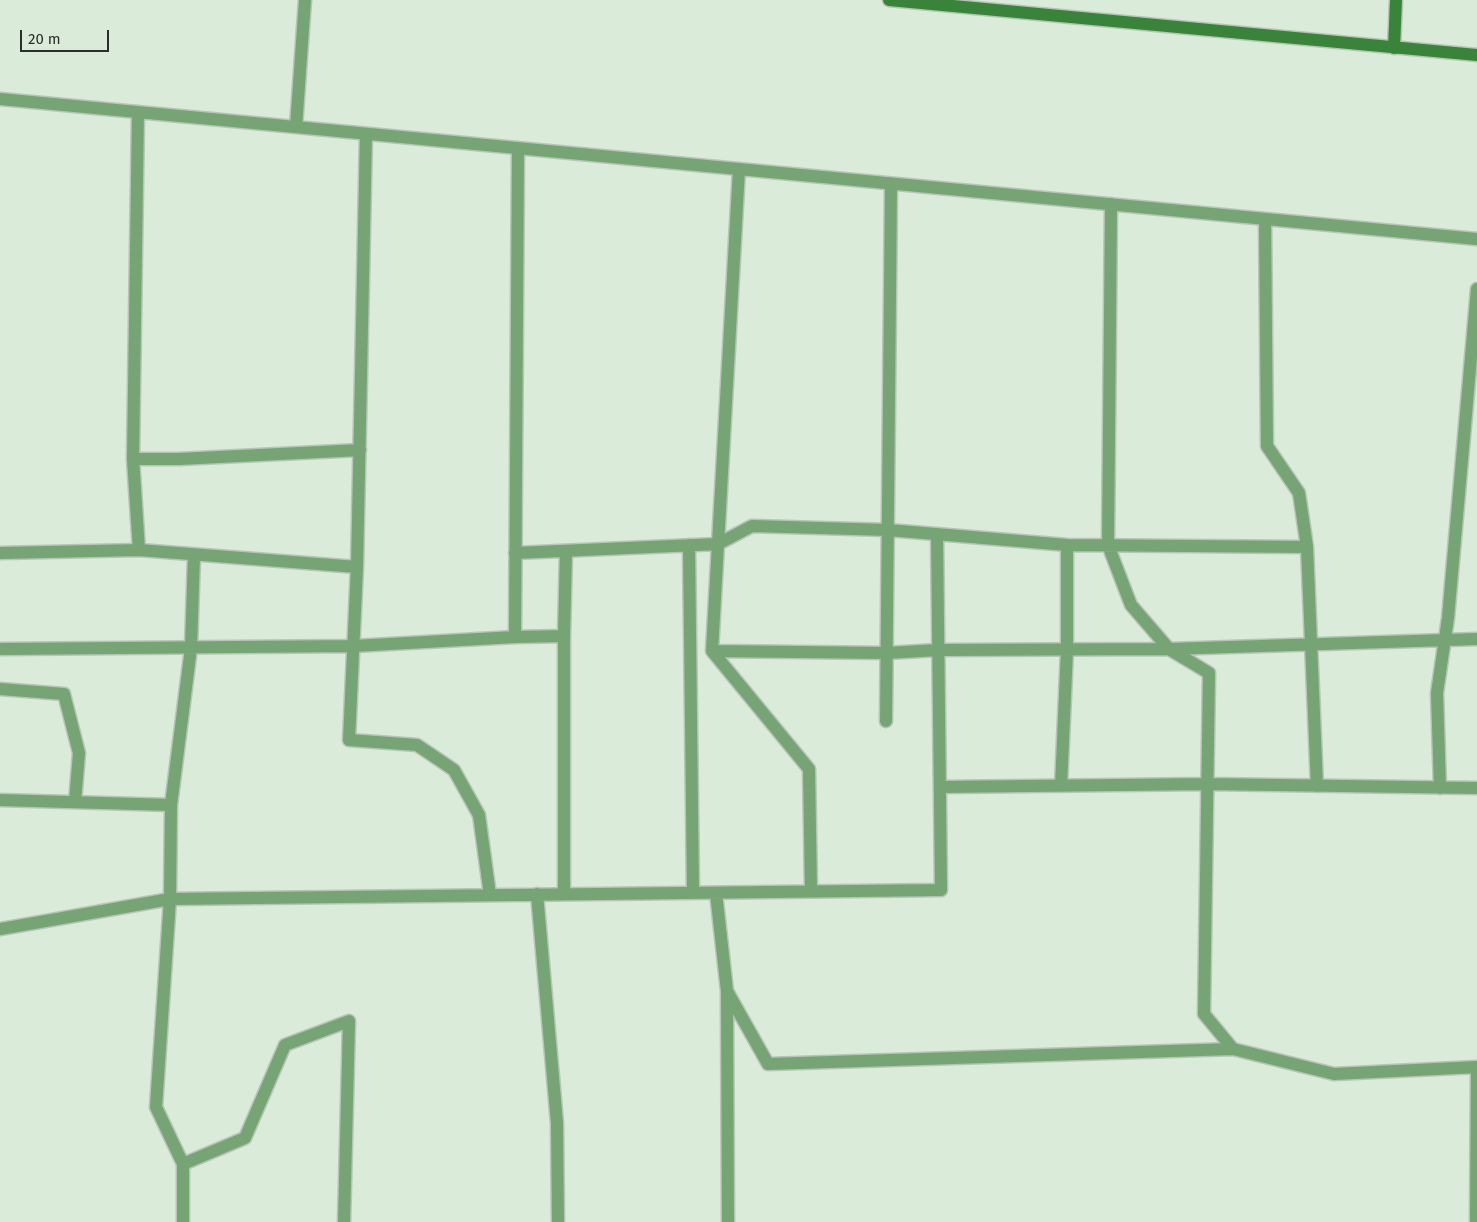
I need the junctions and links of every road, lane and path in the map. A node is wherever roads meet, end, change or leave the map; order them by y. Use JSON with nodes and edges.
{"nodes":[{"id":1,"x":305,"y":0,"type":"edge"},
{"id":2,"x":888,"y":0,"type":"edge"},
{"id":3,"x":940,"y":0,"type":"edge"},
{"id":4,"x":1396,"y":0,"type":"edge"},
{"id":5,"x":955,"y":6,"type":"junction"},
{"id":6,"x":1394,"y":48,"type":"junction"},
{"id":7,"x":1477,"y":56,"type":"edge"},
{"id":8,"x":0,"y":98,"type":"edge"},
{"id":9,"x":138,"y":112,"type":"junction"},
{"id":10,"x":296,"y":127,"type":"junction"},
{"id":11,"x":366,"y":134,"type":"junction"},
{"id":12,"x":518,"y":148,"type":"junction"},
{"id":13,"x":738,"y":169,"type":"junction"},
{"id":14,"x":892,"y":184,"type":"junction"},
{"id":15,"x":1111,"y":204,"type":"junction"},
{"id":16,"x":1265,"y":219,"type":"junction"},
{"id":17,"x":1477,"y":239,"type":"edge"},
{"id":18,"x":1477,"y":288,"type":"edge"},
{"id":19,"x":360,"y":450,"type":"junction"},
{"id":20,"x":133,"y":459,"type":"junction"},
{"id":21,"x":888,"y":530,"type":"junction"},
{"id":22,"x":937,"y":534,"type":"junction"},
{"id":23,"x":718,"y":544,"type":"junction"},
{"id":24,"x":688,"y":545,"type":"junction"},
{"id":25,"x":1067,"y":545,"type":"junction"},
{"id":26,"x":1108,"y":545,"type":"junction"},
{"id":27,"x":1307,"y":547,"type":"junction"},
{"id":28,"x":139,"y":550,"type":"junction"},
{"id":29,"x":566,"y":551,"type":"junction"},
{"id":30,"x":0,"y":553,"type":"edge"},
{"id":31,"x":515,"y":553,"type":"junction"},
{"id":32,"x":194,"y":555,"type":"junction"},
{"id":33,"x":357,"y":567,"type":"junction"},
{"id":34,"x":564,"y":636,"type":"junction"},
{"id":35,"x":515,"y":637,"type":"junction"},
{"id":36,"x":1477,"y":639,"type":"edge"},
{"id":37,"x":1445,"y":640,"type":"junction"},
{"id":38,"x":1311,"y":644,"type":"junction"},
{"id":39,"x":354,"y":646,"type":"junction"},
{"id":40,"x":191,"y":648,"type":"junction"},
{"id":41,"x":0,"y":649,"type":"edge"},
{"id":42,"x":1169,"y":649,"type":"junction"},
{"id":43,"x":938,"y":650,"type":"junction"},
{"id":44,"x":1067,"y":650,"type":"junction"},
{"id":45,"x":712,"y":651,"type":"junction"},
{"id":46,"x":887,"y":653,"type":"junction"},
{"id":47,"x":0,"y":689,"type":"edge"},
{"id":48,"x":886,"y":721,"type":"dead end"},
{"id":49,"x":1208,"y":784,"type":"junction"},
{"id":50,"x":1061,"y":786,"type":"junction"},
{"id":51,"x":1317,"y":786,"type":"junction"},
{"id":52,"x":940,"y":787,"type":"junction"},
{"id":53,"x":1440,"y":788,"type":"junction"},
{"id":54,"x":1477,"y":788,"type":"edge"},
{"id":55,"x":0,"y":800,"type":"edge"},
{"id":56,"x":75,"y":802,"type":"junction"},
{"id":57,"x":171,"y":805,"type":"junction"},
{"id":58,"x":811,"y":891,"type":"junction"},
{"id":59,"x":693,"y":893,"type":"junction"},
{"id":60,"x":716,"y":893,"type":"junction"},
{"id":61,"x":537,"y":894,"type":"junction"},
{"id":62,"x":564,"y":894,"type":"junction"},
{"id":63,"x":490,"y":895,"type":"junction"},
{"id":64,"x":170,"y":899,"type":"junction"},
{"id":65,"x":0,"y":929,"type":"edge"},
{"id":66,"x":727,"y":991,"type":"junction"},
{"id":67,"x":1233,"y":1049,"type":"junction"},
{"id":68,"x":1477,"y":1068,"type":"edge"},
{"id":69,"x":183,"y":1164,"type":"junction"},
{"id":70,"x":183,"y":1222,"type":"edge"},
{"id":71,"x":344,"y":1222,"type":"edge"},
{"id":72,"x":558,"y":1222,"type":"edge"},
{"id":73,"x":728,"y":1222,"type":"edge"},
{"id":74,"x":1476,"y":1222,"type":"edge"}],
"edges":[{"from":1,"to":10,"type":"street"},
{"from":2,"to":5,"type":"main road"},
{"from":3,"to":5,"type":"main road"},
{"from":4,"to":6,"type":"main road"},
{"from":5,"to":6,"type":"main road"},
{"from":6,"to":7,"type":"main road"},
{"from":8,"to":9,"type":"street"},
{"from":9,"to":10,"type":"street"},
{"from":9,"to":20,"type":"street"},
{"from":10,"to":11,"type":"street"},
{"from":11,"to":12,"type":"street"},
{"from":11,"to":19,"type":"street"},
{"from":12,"to":13,"type":"street"},
{"from":12,"to":31,"type":"street"},
{"from":13,"to":14,"type":"street"},
{"from":13,"to":23,"type":"street"},
{"from":14,"to":15,"type":"street"},
{"from":14,"to":21,"type":"street"},
{"from":15,"to":16,"type":"street"},
{"from":15,"to":26,"type":"street"},
{"from":16,"to":17,"type":"street"},
{"from":16,"to":27,"type":"street"},
{"from":18,"to":37,"type":"street"},
{"from":19,"to":20,"type":"street"},
{"from":19,"to":33,"type":"street"},
{"from":20,"to":28,"type":"street"},
{"from":21,"to":22,"type":"street"},
{"from":21,"to":23,"type":"street"},
{"from":21,"to":46,"type":"street"},
{"from":22,"to":25,"type":"street"},
{"from":22,"to":43,"type":"street"},
{"from":23,"to":24,"type":"street"},
{"from":23,"to":45,"type":"street"},
{"from":24,"to":29,"type":"street"},
{"from":24,"to":59,"type":"street"},
{"from":25,"to":26,"type":"street"},
{"from":25,"to":44,"type":"street"},
{"from":26,"to":27,"type":"street"},
{"from":26,"to":42,"type":"street"},
{"from":27,"to":38,"type":"street"},
{"from":28,"to":30,"type":"street"},
{"from":28,"to":32,"type":"street"},
{"from":29,"to":31,"type":"street"},
{"from":29,"to":34,"type":"street"},
{"from":31,"to":35,"type":"street"},
{"from":32,"to":33,"type":"street"},
{"from":32,"to":40,"type":"street"},
{"from":33,"to":39,"type":"street"},
{"from":34,"to":35,"type":"street"},
{"from":34,"to":62,"type":"street"},
{"from":35,"to":39,"type":"street"},
{"from":36,"to":37,"type":"street"},
{"from":37,"to":38,"type":"street"},
{"from":37,"to":53,"type":"street"},
{"from":38,"to":42,"type":"street"},
{"from":38,"to":51,"type":"street"},
{"from":39,"to":40,"type":"street"},
{"from":39,"to":63,"type":"street"},
{"from":40,"to":41,"type":"street"},
{"from":40,"to":57,"type":"street"},
{"from":42,"to":44,"type":"street"},
{"from":42,"to":49,"type":"street"},
{"from":43,"to":44,"type":"street"},
{"from":43,"to":46,"type":"street"},
{"from":43,"to":52,"type":"street"},
{"from":44,"to":50,"type":"street"},
{"from":45,"to":46,"type":"street"},
{"from":45,"to":58,"type":"street"},
{"from":46,"to":48,"type":"street"},
{"from":47,"to":56,"type":"street"},
{"from":49,"to":50,"type":"street"},
{"from":49,"to":51,"type":"street"},
{"from":49,"to":67,"type":"street"},
{"from":50,"to":52,"type":"street"},
{"from":51,"to":53,"type":"street"},
{"from":52,"to":58,"type":"street"},
{"from":53,"to":54,"type":"street"},
{"from":55,"to":56,"type":"street"},
{"from":56,"to":57,"type":"street"},
{"from":57,"to":64,"type":"street"},
{"from":58,"to":60,"type":"street"},
{"from":59,"to":60,"type":"street"},
{"from":59,"to":62,"type":"street"},
{"from":60,"to":66,"type":"street"},
{"from":61,"to":62,"type":"street"},
{"from":61,"to":63,"type":"street"},
{"from":61,"to":72,"type":"street"},
{"from":63,"to":64,"type":"street"},
{"from":64,"to":65,"type":"street"},
{"from":64,"to":69,"type":"street"},
{"from":66,"to":67,"type":"street"},
{"from":66,"to":73,"type":"street"},
{"from":67,"to":68,"type":"street"},
{"from":68,"to":74,"type":"street"},
{"from":69,"to":70,"type":"street"},
{"from":69,"to":71,"type":"street"}]}
